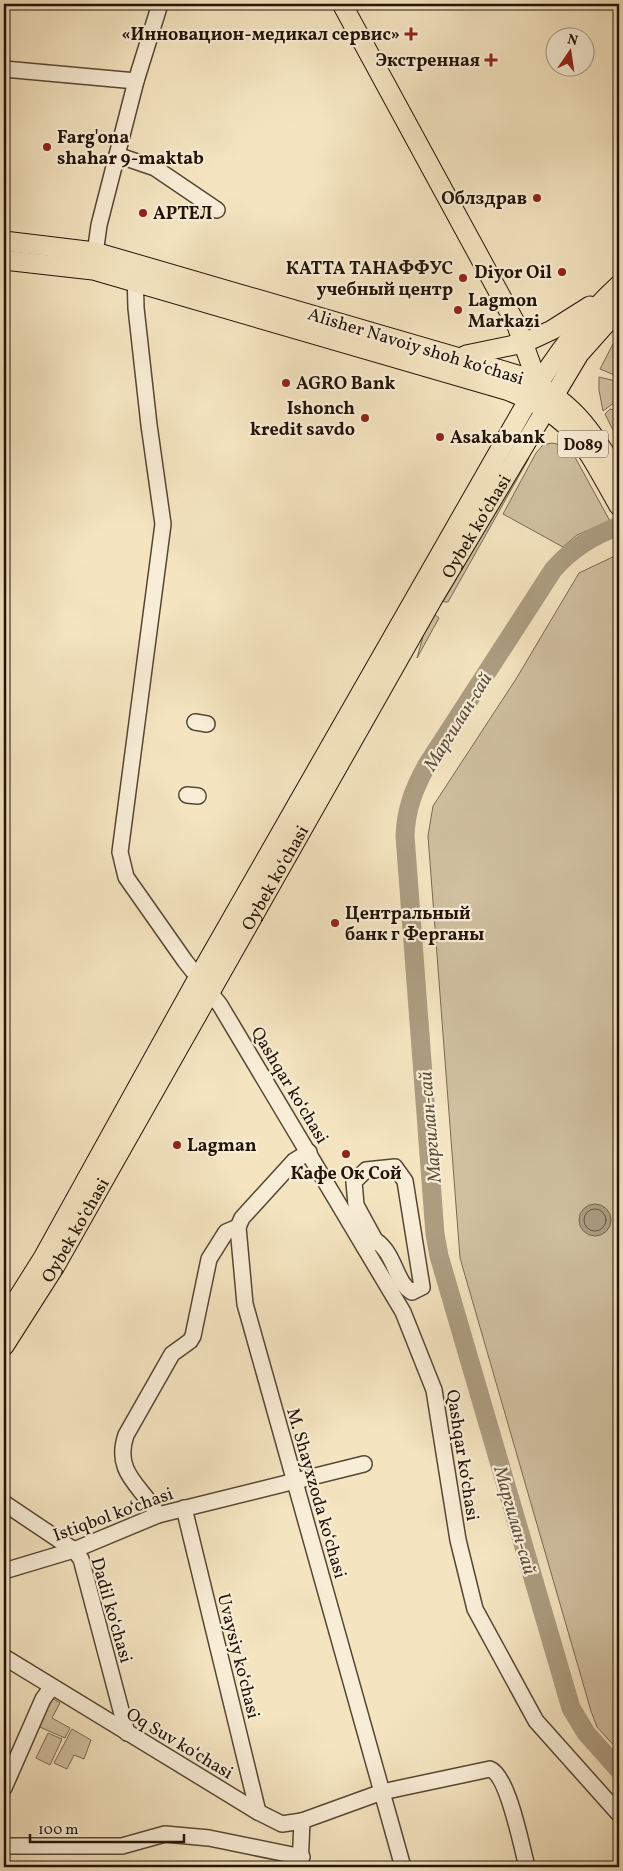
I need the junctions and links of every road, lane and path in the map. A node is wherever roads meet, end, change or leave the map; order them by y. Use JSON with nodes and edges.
{"nodes":[{"id":1,"x":160,"y":4,"type":"edge"},
{"id":2,"x":342,"y":4,"type":"edge"},
{"id":3,"x":4,"y":68,"type":"edge"},
{"id":4,"x":136,"y":81,"type":"junction"},
{"id":5,"x":117,"y":155,"type":"junction"},
{"id":6,"x":217,"y":210,"type":"dead end"},
{"id":7,"x":4,"y":241,"type":"edge"},
{"id":8,"x":95,"y":252,"type":"junction"},
{"id":9,"x":4,"y":260,"type":"edge"},
{"id":10,"x":135,"y":263,"type":"junction"},
{"id":11,"x":92,"y":270,"type":"junction"},
{"id":12,"x":136,"y":282,"type":"junction"},
{"id":13,"x":617,"y":296,"type":"edge"},
{"id":14,"x":524,"y":343,"type":"junction"},
{"id":15,"x":458,"y":356,"type":"junction"},
{"id":16,"x":533,"y":391,"type":"junction"},
{"id":17,"x":550,"y":401,"type":"junction"},
{"id":18,"x":619,"y":477,"type":"edge"},
{"id":19,"x":619,"y":506,"type":"edge"},
{"id":20,"x":204,"y":985,"type":"junction"},
{"id":21,"x":309,"y":1152,"type":"junction"},
{"id":22,"x":238,"y":1227,"type":"junction"},
{"id":23,"x":370,"y":1244,"type":"junction"},
{"id":24,"x":4,"y":1320,"type":"edge"},
{"id":25,"x":4,"y":1346,"type":"edge"},
{"id":26,"x":364,"y":1464,"type":"dead end"},
{"id":27,"x":294,"y":1480,"type":"junction"},
{"id":28,"x":4,"y":1504,"type":"edge"},
{"id":29,"x":184,"y":1508,"type":"junction"},
{"id":30,"x":158,"y":1515,"type":"junction"},
{"id":31,"x":74,"y":1550,"type":"junction"},
{"id":32,"x":4,"y":1571,"type":"edge"},
{"id":33,"x":4,"y":1657,"type":"edge"},
{"id":34,"x":51,"y":1688,"type":"junction"},
{"id":35,"x":127,"y":1732,"type":"junction"},
{"id":36,"x":4,"y":1788,"type":"edge"},
{"id":37,"x":382,"y":1792,"type":"junction"},
{"id":38,"x":258,"y":1812,"type":"junction"},
{"id":39,"x":619,"y":1814,"type":"edge"},
{"id":40,"x":302,"y":1821,"type":"junction"},
{"id":41,"x":4,"y":1846,"type":"edge"},
{"id":42,"x":301,"y":1862,"type":"edge"},
{"id":43,"x":403,"y":1867,"type":"edge"},
{"id":44,"x":527,"y":1867,"type":"edge"}],
"edges":[{"from":1,"to":4,"type":"street"},
{"from":2,"to":14,"type":"main road"},
{"from":3,"to":4,"type":"street"},
{"from":4,"to":5,"type":"street"},
{"from":5,"to":6,"type":"street"},
{"from":5,"to":8,"type":"street"},
{"from":7,"to":8,"type":"main road","name":"Alisher Navoiy shoh koʻchasi"},
{"from":8,"to":10,"type":"main road","name":"Alisher Navoiy shoh koʻchasi"},
{"from":8,"to":11,"type":"street"},
{"from":9,"to":11,"type":"main road","name":"Alisher Navoiy shoh koʻchasi"},
{"from":10,"to":12,"type":"street","name":"Qashqar koʻchasi"},
{"from":10,"to":15,"type":"main road","name":"Alisher Navoiy shoh koʻchasi"},
{"from":11,"to":12,"type":"main road","name":"Alisher Navoiy shoh koʻchasi"},
{"from":12,"to":16,"type":"main road","name":"Alisher Navoiy shoh koʻchasi"},
{"from":12,"to":20,"type":"street","name":"Qashqar koʻchasi"},
{"from":13,"to":14,"type":"main road"},
{"from":13,"to":16,"type":"main road","name":"Oybek ko‘chasi"},
{"from":13,"to":17,"type":"main road","name":"Oybek ko‘chasi"},
{"from":14,"to":15,"type":"main road"},
{"from":14,"to":16,"type":"main road"},
{"from":15,"to":16,"type":"main road","name":"Alisher Navoiy shoh koʻchasi"},
{"from":16,"to":17,"type":"main road"},
{"from":16,"to":20,"type":"main road","name":"Oybek ko‘chasi"},
{"from":17,"to":18,"type":"main road","number":"D089"},
{"from":17,"to":19,"type":"main road","number":"D089"},
{"from":17,"to":20,"type":"main road","name":"Oybek ko‘chasi"},
{"from":20,"to":21,"type":"street","name":"Qashqar koʻchasi"},
{"from":20,"to":24,"type":"main road","name":"Oybek ko‘chasi"},
{"from":20,"to":25,"type":"main road","name":"Oybek ko‘chasi"},
{"from":21,"to":22,"type":"street"},
{"from":21,"to":23,"type":"street","name":"Qashqar koʻchasi"},
{"from":22,"to":27,"type":"street","name":"M. Shayxzoda koʻchasi"},
{"from":22,"to":30,"type":"street"},
{"from":23,"to":23,"type":"street"},
{"from":23,"to":39,"type":"street","name":"Qashqar koʻchasi"},
{"from":26,"to":27,"type":"street","name":"Istiqbol koʻchasi"},
{"from":27,"to":29,"type":"street","name":"Istiqbol koʻchasi"},
{"from":27,"to":37,"type":"street","name":"M. Shayxzoda koʻchasi"},
{"from":28,"to":31,"type":"street","name":"Dadil koʻchasi"},
{"from":29,"to":30,"type":"street","name":"Istiqbol koʻchasi"},
{"from":29,"to":38,"type":"street","name":"Uvaysiy koʻchasi"},
{"from":30,"to":31,"type":"street","name":"Istiqbol koʻchasi"},
{"from":31,"to":32,"type":"street","name":"Istiqbol koʻchasi"},
{"from":31,"to":35,"type":"street","name":"Dadil koʻchasi"},
{"from":33,"to":34,"type":"street","name":"Oq Suv koʻchasi"},
{"from":34,"to":35,"type":"street","name":"Oq Suv koʻchasi"},
{"from":34,"to":36,"type":"street"},
{"from":35,"to":38,"type":"street","name":"Oq Suv koʻchasi"},
{"from":37,"to":40,"type":"street","name":"Oq Suv koʻchasi"},
{"from":37,"to":43,"type":"street","name":"M. Shayxzoda koʻchasi"},
{"from":37,"to":44,"type":"street","name":"Oq Suv koʻchasi"},
{"from":38,"to":40,"type":"street","name":"Oq Suv koʻchasi"},
{"from":40,"to":42,"type":"street"},
{"from":41,"to":42,"type":"street"}]}
